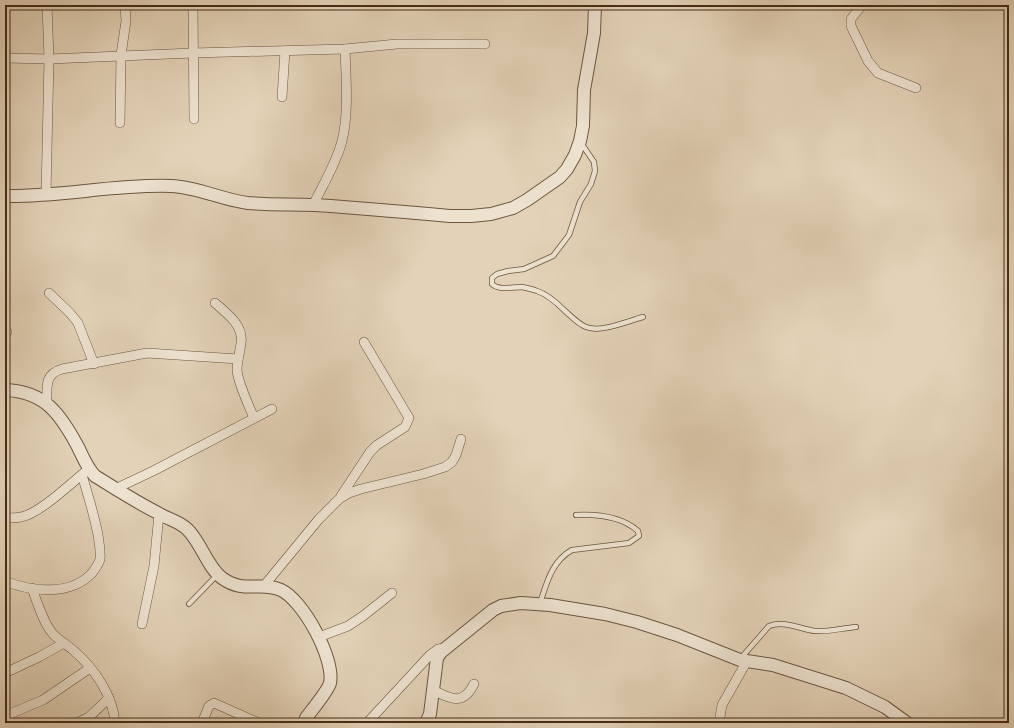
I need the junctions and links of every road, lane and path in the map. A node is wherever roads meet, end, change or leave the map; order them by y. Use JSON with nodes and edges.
{"nodes":[{"id":1,"x":47,"y":5,"type":"edge"},
{"id":2,"x":126,"y":5,"type":"edge"},
{"id":3,"x":193,"y":5,"type":"edge"},
{"id":4,"x":595,"y":5,"type":"edge"},
{"id":5,"x":862,"y":5,"type":"edge"},
{"id":6,"x":485,"y":44,"type":"dead end"},
{"id":7,"x":345,"y":49,"type":"junction"},
{"id":8,"x":285,"y":51,"type":"junction"},
{"id":9,"x":193,"y":53,"type":"junction"},
{"id":10,"x":122,"y":55,"type":"junction"},
{"id":11,"x":5,"y":58,"type":"edge"},
{"id":12,"x":49,"y":59,"type":"junction"},
{"id":13,"x":916,"y":88,"type":"dead end"},
{"id":14,"x":282,"y":97,"type":"dead end"},
{"id":15,"x":194,"y":119,"type":"dead end"},
{"id":16,"x":120,"y":123,"type":"dead end"},
{"id":17,"x":580,"y":141,"type":"junction"},
{"id":18,"x":46,"y":195,"type":"junction"},
{"id":19,"x":5,"y":196,"type":"edge"},
{"id":20,"x":313,"y":205,"type":"junction"},
{"id":21,"x":49,"y":293,"type":"dead end"},
{"id":22,"x":215,"y":303,"type":"dead end"},
{"id":23,"x":643,"y":316,"type":"dead end"},
{"id":24,"x":364,"y":342,"type":"dead end"},
{"id":25,"x":238,"y":359,"type":"junction"},
{"id":26,"x":94,"y":364,"type":"junction"},
{"id":27,"x":5,"y":390,"type":"edge"},
{"id":28,"x":47,"y":404,"type":"junction"},
{"id":29,"x":272,"y":409,"type":"dead end"},
{"id":30,"x":254,"y":418,"type":"junction"},
{"id":31,"x":461,"y":439,"type":"dead end"},
{"id":32,"x":85,"y":472,"type":"junction"},
{"id":33,"x":115,"y":489,"type":"junction"},
{"id":34,"x":339,"y":499,"type":"junction"},
{"id":35,"x":159,"y":514,"type":"junction"},
{"id":36,"x":576,"y":515,"type":"dead end"},
{"id":37,"x":5,"y":518,"type":"edge"},
{"id":38,"x":218,"y":574,"type":"junction"},
{"id":39,"x":5,"y":581,"type":"edge"},
{"id":40,"x":263,"y":587,"type":"junction"},
{"id":41,"x":32,"y":588,"type":"junction"},
{"id":42,"x":392,"y":593,"type":"dead end"},
{"id":43,"x":189,"y":604,"type":"dead end"},
{"id":44,"x":540,"y":604,"type":"junction"},
{"id":45,"x":142,"y":624,"type":"dead end"},
{"id":46,"x":856,"y":627,"type":"dead end"},
{"id":47,"x":319,"y":637,"type":"junction"},
{"id":48,"x":64,"y":643,"type":"junction"},
{"id":49,"x":445,"y":648,"type":"junction"},
{"id":50,"x":740,"y":660,"type":"junction"},
{"id":51,"x":90,"y":668,"type":"junction"},
{"id":52,"x":5,"y":673,"type":"edge"},
{"id":53,"x":474,"y":684,"type":"dead end"},
{"id":54,"x":433,"y":690,"type":"junction"},
{"id":55,"x":109,"y":698,"type":"junction"},
{"id":56,"x":5,"y":716,"type":"edge"},
{"id":57,"x":77,"y":723,"type":"edge"},
{"id":58,"x":116,"y":723,"type":"edge"},
{"id":59,"x":202,"y":723,"type":"edge"},
{"id":60,"x":259,"y":723,"type":"edge"},
{"id":61,"x":305,"y":723,"type":"edge"},
{"id":62,"x":366,"y":723,"type":"edge"},
{"id":63,"x":426,"y":723,"type":"edge"},
{"id":64,"x":719,"y":723,"type":"edge"},
{"id":65,"x":907,"y":723,"type":"edge"}],
"edges":[{"from":1,"to":12,"type":"street"},
{"from":2,"to":10,"type":"street"},
{"from":3,"to":9,"type":"street"},
{"from":4,"to":17,"type":"street"},
{"from":5,"to":13,"type":"street"},
{"from":6,"to":7,"type":"street"},
{"from":7,"to":8,"type":"street"},
{"from":7,"to":20,"type":"street"},
{"from":8,"to":9,"type":"street"},
{"from":8,"to":14,"type":"street"},
{"from":9,"to":10,"type":"street"},
{"from":9,"to":15,"type":"street"},
{"from":10,"to":12,"type":"street"},
{"from":10,"to":16,"type":"street"},
{"from":11,"to":12,"type":"street"},
{"from":12,"to":18,"type":"street"},
{"from":17,"to":20,"type":"street"},
{"from":17,"to":23,"type":"lane"},
{"from":18,"to":19,"type":"street"},
{"from":18,"to":20,"type":"street"},
{"from":21,"to":26,"type":"street"},
{"from":22,"to":25,"type":"street"},
{"from":24,"to":34,"type":"street"},
{"from":25,"to":26,"type":"street"},
{"from":25,"to":30,"type":"street"},
{"from":26,"to":28,"type":"street"},
{"from":27,"to":28,"type":"street"},
{"from":28,"to":32,"type":"street"},
{"from":29,"to":30,"type":"street"},
{"from":30,"to":33,"type":"street"},
{"from":31,"to":34,"type":"street"},
{"from":32,"to":33,"type":"street"},
{"from":32,"to":37,"type":"street"},
{"from":32,"to":41,"type":"street"},
{"from":33,"to":35,"type":"street"},
{"from":34,"to":40,"type":"street"},
{"from":35,"to":38,"type":"street"},
{"from":35,"to":45,"type":"street"},
{"from":36,"to":44,"type":"lane"},
{"from":38,"to":40,"type":"street"},
{"from":38,"to":43,"type":"lane"},
{"from":39,"to":41,"type":"street"},
{"from":40,"to":47,"type":"street"},
{"from":41,"to":48,"type":"street"},
{"from":42,"to":47,"type":"street"},
{"from":44,"to":49,"type":"street"},
{"from":44,"to":50,"type":"street"},
{"from":46,"to":50,"type":"lane"},
{"from":47,"to":61,"type":"street"},
{"from":48,"to":51,"type":"street"},
{"from":48,"to":52,"type":"street"},
{"from":49,"to":54,"type":"street"},
{"from":49,"to":62,"type":"street"},
{"from":50,"to":64,"type":"street"},
{"from":50,"to":65,"type":"street"},
{"from":51,"to":55,"type":"street"},
{"from":51,"to":56,"type":"street"},
{"from":53,"to":54,"type":"street"},
{"from":54,"to":63,"type":"street"},
{"from":55,"to":57,"type":"street"},
{"from":55,"to":58,"type":"street"},
{"from":59,"to":60,"type":"street"}]}
